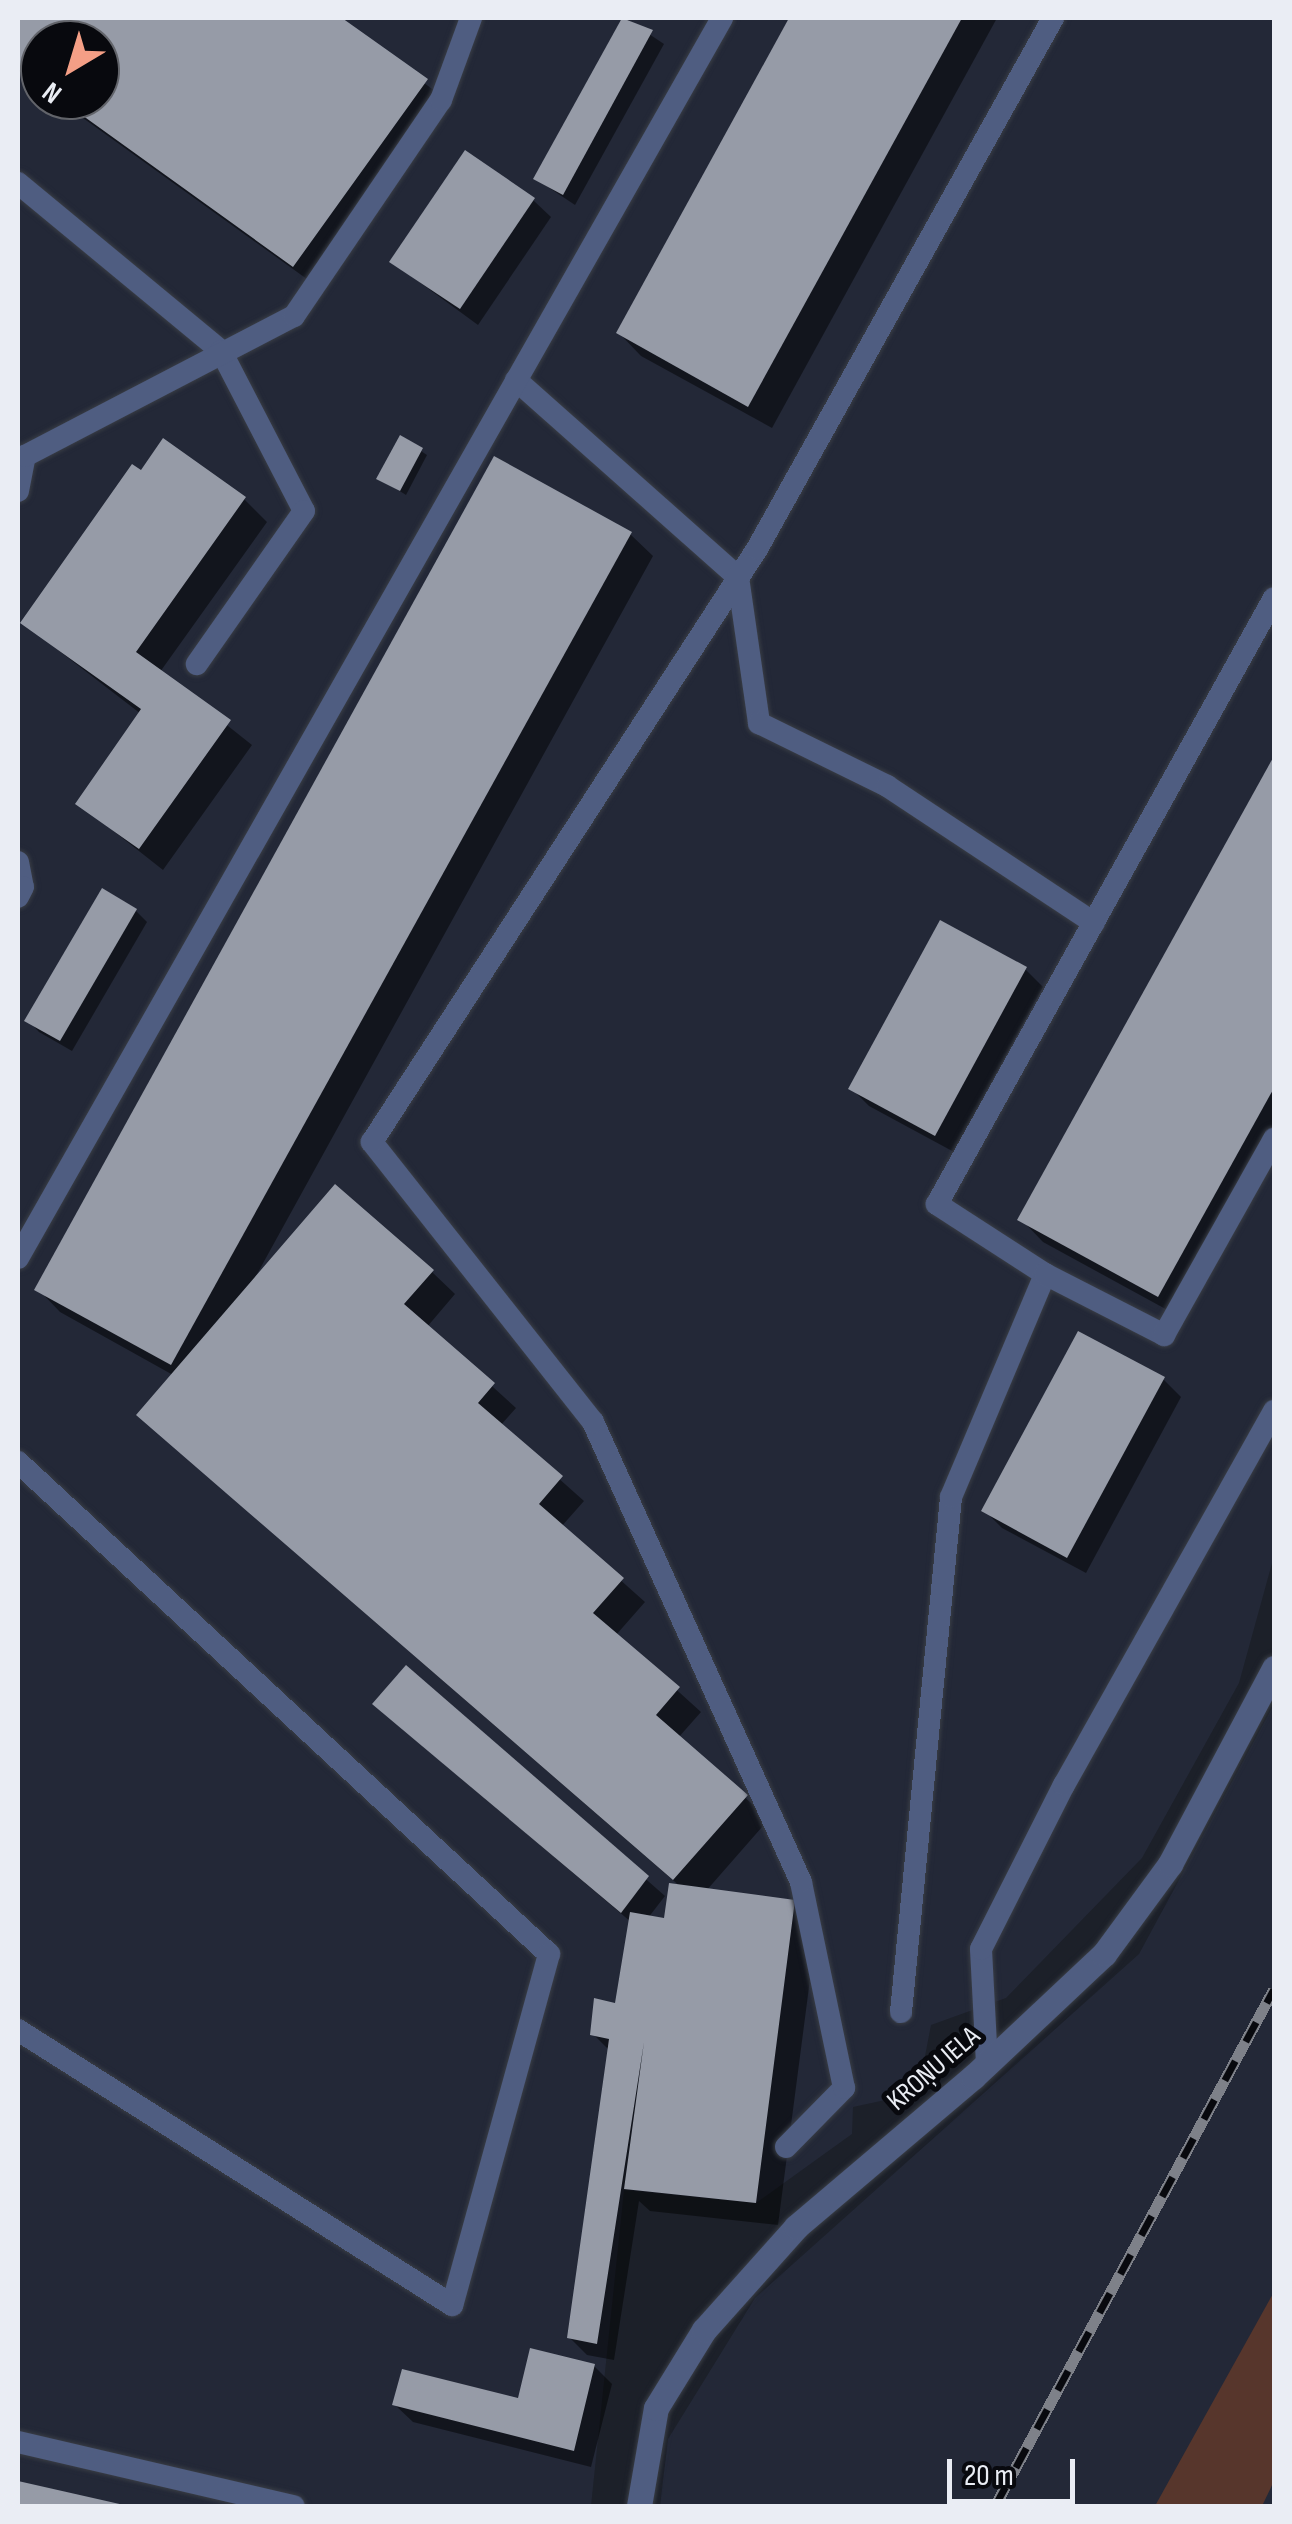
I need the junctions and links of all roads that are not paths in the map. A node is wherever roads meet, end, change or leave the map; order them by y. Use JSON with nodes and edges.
{"nodes":[{"id":1,"x":471,"y":18,"type":"edge"},
{"id":2,"x":722,"y":18,"type":"edge"},
{"id":3,"x":1053,"y":18,"type":"edge"},
{"id":4,"x":18,"y":182,"type":"edge"},
{"id":5,"x":220,"y":351,"type":"junction"},
{"id":6,"x":516,"y":380,"type":"junction"},
{"id":7,"x":20,"y":453,"type":"edge"},
{"id":8,"x":18,"y":492,"type":"edge"},
{"id":9,"x":738,"y":577,"type":"junction"},
{"id":10,"x":1274,"y":598,"type":"edge"},
{"id":11,"x":197,"y":664,"type":"dead end"},
{"id":12,"x":18,"y":862,"type":"edge"},
{"id":13,"x":18,"y":897,"type":"edge"},
{"id":14,"x":1094,"y":923,"type":"junction"},
{"id":15,"x":1274,"y":1140,"type":"edge"},
{"id":16,"x":18,"y":1258,"type":"edge"},
{"id":17,"x":1045,"y":1274,"type":"junction"},
{"id":18,"x":1274,"y":1411,"type":"edge"},
{"id":19,"x":18,"y":1462,"type":"edge"},
{"id":20,"x":1274,"y":1668,"type":"edge"},
{"id":21,"x":901,"y":2012,"type":"dead end"},
{"id":22,"x":18,"y":2030,"type":"edge"},
{"id":23,"x":987,"y":2064,"type":"junction"},
{"id":24,"x":786,"y":2147,"type":"dead end"},
{"id":25,"x":18,"y":2442,"type":"edge"},
{"id":26,"x":294,"y":2506,"type":"edge"},
{"id":27,"x":639,"y":2506,"type":"edge"}],
"edges":[{"from":1,"to":5,"type":"lane"},
{"from":2,"to":6,"type":"lane"},
{"from":3,"to":9,"type":"lane"},
{"from":4,"to":5,"type":"lane"},
{"from":5,"to":7,"type":"lane"},
{"from":5,"to":11,"type":"lane"},
{"from":6,"to":9,"type":"lane"},
{"from":6,"to":16,"type":"lane"},
{"from":7,"to":8,"type":"lane"},
{"from":9,"to":14,"type":"lane"},
{"from":9,"to":24,"type":"lane"},
{"from":10,"to":14,"type":"lane"},
{"from":12,"to":13,"type":"lane"},
{"from":14,"to":17,"type":"lane"},
{"from":15,"to":17,"type":"lane"},
{"from":17,"to":21,"type":"lane"},
{"from":18,"to":23,"type":"lane"},
{"from":19,"to":22,"type":"lane"},
{"from":20,"to":23,"type":"street","name":"KROŅU IELA"},
{"from":23,"to":27,"type":"street","name":"KROŅU IELA"},
{"from":25,"to":26,"type":"lane"}]}
